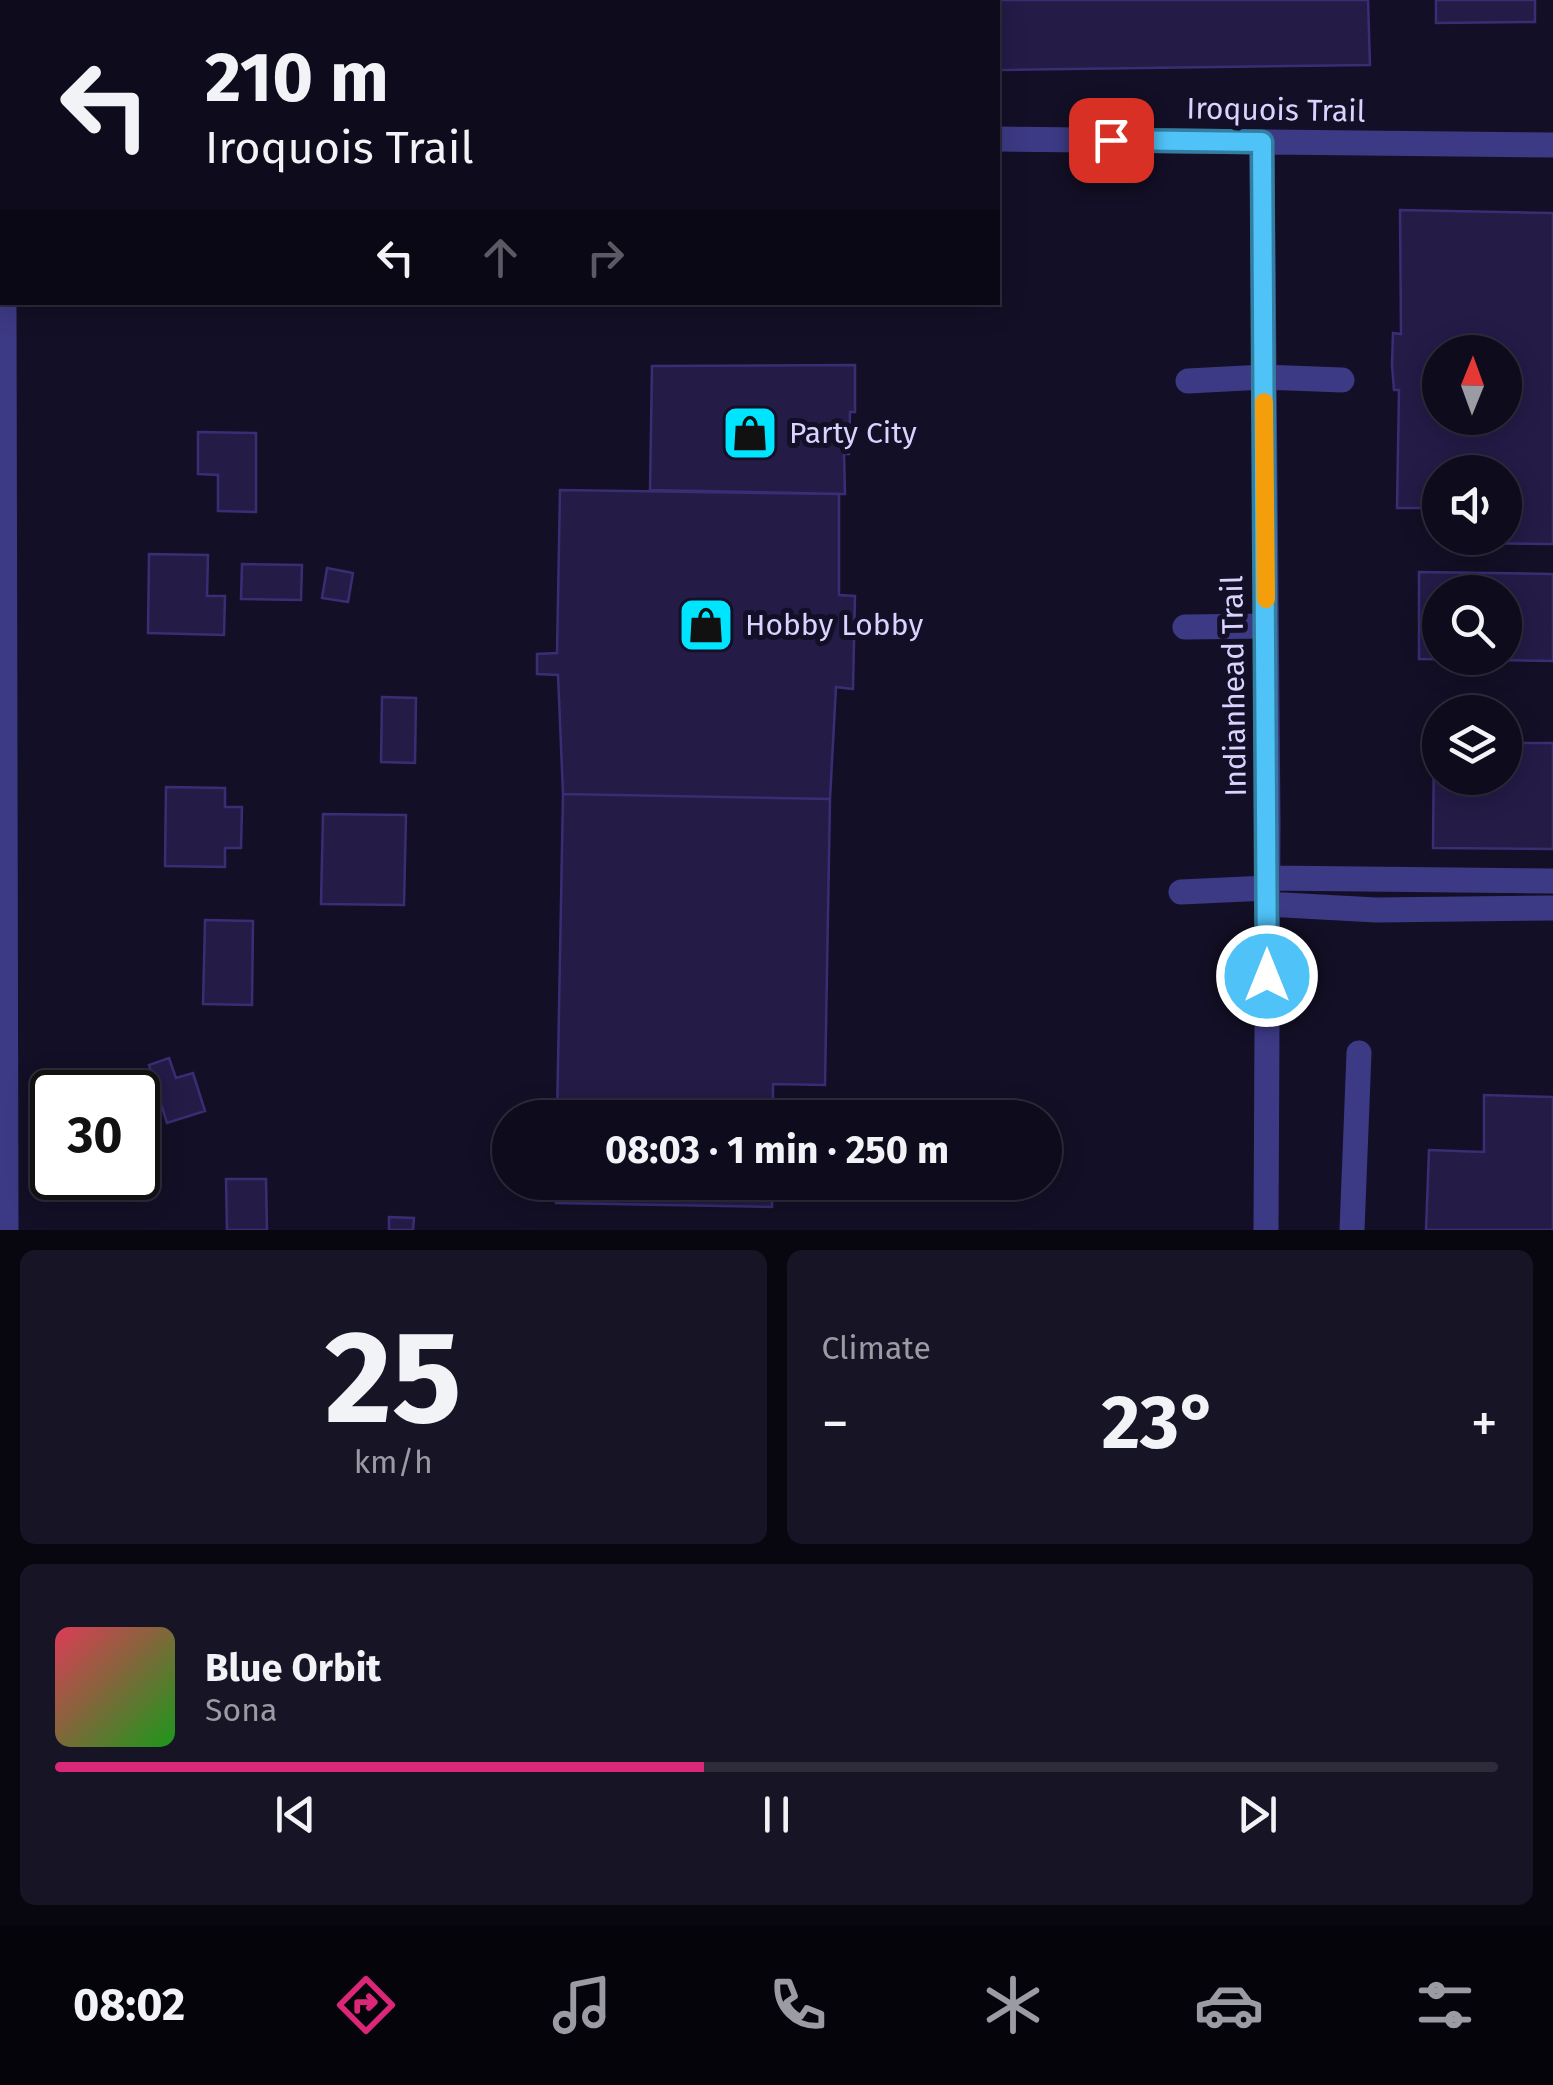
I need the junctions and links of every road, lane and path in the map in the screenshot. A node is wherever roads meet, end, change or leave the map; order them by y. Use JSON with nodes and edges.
{"nodes":[{"id":1,"x":1000,"y":139,"type":"edge"},
{"id":2,"x":1262,"y":142,"type":"junction"},
{"id":3,"x":1553,"y":145,"type":"edge"},
{"id":4,"x":4,"y":305,"type":"edge"},
{"id":5,"x":1264,"y":377,"type":"junction"},
{"id":6,"x":1342,"y":380,"type":"dead end"},
{"id":7,"x":1188,"y":381,"type":"dead end"},
{"id":8,"x":1266,"y":626,"type":"junction"},
{"id":9,"x":1185,"y":627,"type":"dead end"},
{"id":10,"x":1553,"y":881,"type":"edge"},
{"id":11,"x":1267,"y":890,"type":"junction"},
{"id":12,"x":1182,"y":892,"type":"dead end"},
{"id":13,"x":1553,"y":908,"type":"edge"},
{"id":14,"x":1359,"y":1053,"type":"dead end"},
{"id":15,"x":6,"y":1230,"type":"edge"},
{"id":16,"x":1266,"y":1230,"type":"edge"},
{"id":17,"x":1352,"y":1230,"type":"edge"}],
"edges":[{"from":1,"to":2,"type":"street","name":"Iroquois Trail"},
{"from":2,"to":3,"type":"street","name":"Iroquois Trail"},
{"from":2,"to":5,"type":"street","name":"Indianhead Trail"},
{"from":4,"to":15,"type":"street"},
{"from":5,"to":6,"type":"street"},
{"from":5,"to":7,"type":"street"},
{"from":5,"to":8,"type":"street","name":"Indianhead Trail"},
{"from":8,"to":9,"type":"street"},
{"from":8,"to":11,"type":"street","name":"Indianhead Trail"},
{"from":10,"to":11,"type":"street"},
{"from":11,"to":12,"type":"street"},
{"from":11,"to":13,"type":"street"},
{"from":11,"to":16,"type":"street","name":"Indianhead Trail"},
{"from":14,"to":17,"type":"street"}]}
